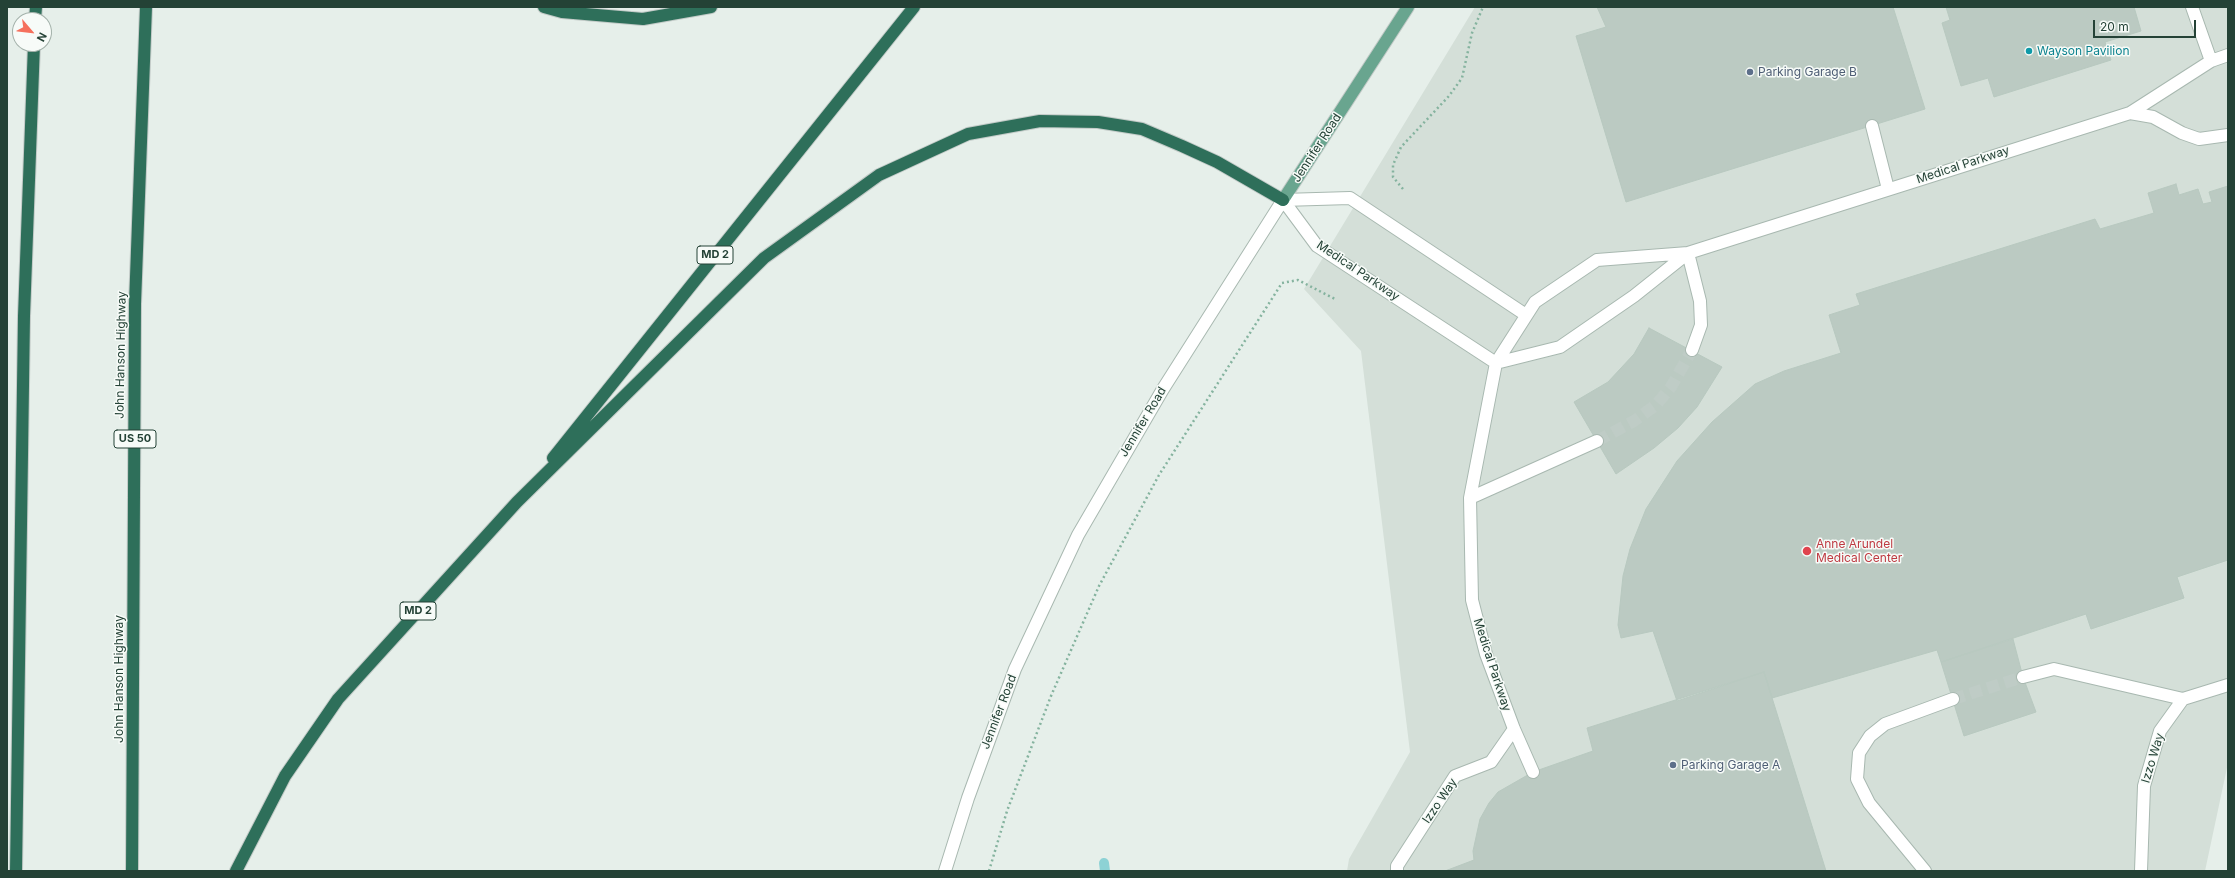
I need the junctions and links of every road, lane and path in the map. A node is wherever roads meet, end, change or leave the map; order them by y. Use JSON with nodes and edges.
{"nodes":[{"id":1,"x":146,"y":7,"type":"edge"},
{"id":2,"x":544,"y":7,"type":"edge"},
{"id":3,"x":711,"y":7,"type":"edge"},
{"id":4,"x":914,"y":7,"type":"edge"},
{"id":5,"x":1408,"y":7,"type":"edge"},
{"id":6,"x":1483,"y":7,"type":"edge"},
{"id":7,"x":2192,"y":7,"type":"edge"},
{"id":8,"x":34,"y":52,"type":"edge"},
{"id":9,"x":2228,"y":55,"type":"edge"},
{"id":10,"x":2210,"y":61,"type":"junction"},
{"id":11,"x":2130,"y":113,"type":"junction"},
{"id":12,"x":1872,"y":126,"type":"dead end"},
{"id":13,"x":2228,"y":135,"type":"edge"},
{"id":14,"x":1403,"y":189,"type":"dead end"},
{"id":15,"x":1888,"y":189,"type":"junction"},
{"id":16,"x":1283,"y":200,"type":"junction"},
{"id":17,"x":1688,"y":253,"type":"junction"},
{"id":18,"x":1335,"y":299,"type":"dead end"},
{"id":19,"x":1526,"y":315,"type":"junction"},
{"id":20,"x":1692,"y":350,"type":"tunnel mouth"},
{"id":21,"x":1496,"y":363,"type":"junction"},
{"id":22,"x":1597,"y":441,"type":"tunnel mouth"},
{"id":23,"x":1470,"y":498,"type":"junction"},
{"id":24,"x":517,"y":502,"type":"junction"},
{"id":25,"x":2228,"y":675,"type":"edge"},
{"id":26,"x":2023,"y":677,"type":"tunnel mouth"},
{"id":27,"x":2225,"y":686,"type":"edge"},
{"id":28,"x":1953,"y":699,"type":"tunnel mouth"},
{"id":29,"x":2183,"y":699,"type":"junction"},
{"id":30,"x":1514,"y":729,"type":"junction"},
{"id":31,"x":1534,"y":772,"type":"dead end"},
{"id":32,"x":16,"y":871,"type":"edge"},
{"id":33,"x":132,"y":871,"type":"edge"},
{"id":34,"x":236,"y":871,"type":"edge"},
{"id":35,"x":945,"y":871,"type":"edge"},
{"id":36,"x":989,"y":871,"type":"edge"},
{"id":37,"x":1397,"y":871,"type":"edge"},
{"id":38,"x":1925,"y":871,"type":"edge"},
{"id":39,"x":2141,"y":871,"type":"edge"}],
"edges":[{"from":1,"to":33,"type":"highway","name":"John Hanson Highway","number":"US 50"},
{"from":2,"to":3,"type":"highway"},
{"from":4,"to":24,"type":"highway","number":"MD 2"},
{"from":5,"to":16,"type":"main road","name":"Jennifer Road"},
{"from":6,"to":14,"type":"path"},
{"from":7,"to":10,"type":"street"},
{"from":8,"to":32,"type":"highway"},
{"from":9,"to":10,"type":"street","name":"Medical Parkway"},
{"from":10,"to":11,"type":"street","name":"Medical Parkway"},
{"from":11,"to":13,"type":"street"},
{"from":11,"to":15,"type":"street","name":"Medical Parkway"},
{"from":12,"to":15,"type":"street"},
{"from":15,"to":17,"type":"street","name":"Medical Parkway"},
{"from":16,"to":19,"type":"street"},
{"from":16,"to":21,"type":"street","name":"Medical Parkway"},
{"from":16,"to":24,"type":"highway"},
{"from":16,"to":35,"type":"street","name":"Jennifer Road"},
{"from":17,"to":19,"type":"street","name":"Medical Parkway"},
{"from":17,"to":20,"type":"street"},
{"from":17,"to":21,"type":"street","name":"Medical Parkway"},
{"from":18,"to":36,"type":"path"},
{"from":19,"to":21,"type":"street","name":"Medical Parkway"},
{"from":21,"to":23,"type":"street","name":"Medical Parkway"},
{"from":22,"to":23,"type":"street"},
{"from":23,"to":30,"type":"street","name":"Medical Parkway"},
{"from":24,"to":34,"type":"highway","number":"MD 2"},
{"from":25,"to":27,"type":"street"},
{"from":26,"to":29,"type":"street"},
{"from":27,"to":29,"type":"street"},
{"from":28,"to":38,"type":"street"},
{"from":29,"to":39,"type":"street","name":"Izzo Way"},
{"from":30,"to":31,"type":"street","name":"Medical Parkway"},
{"from":30,"to":37,"type":"street","name":"Izzo Way"}]}
